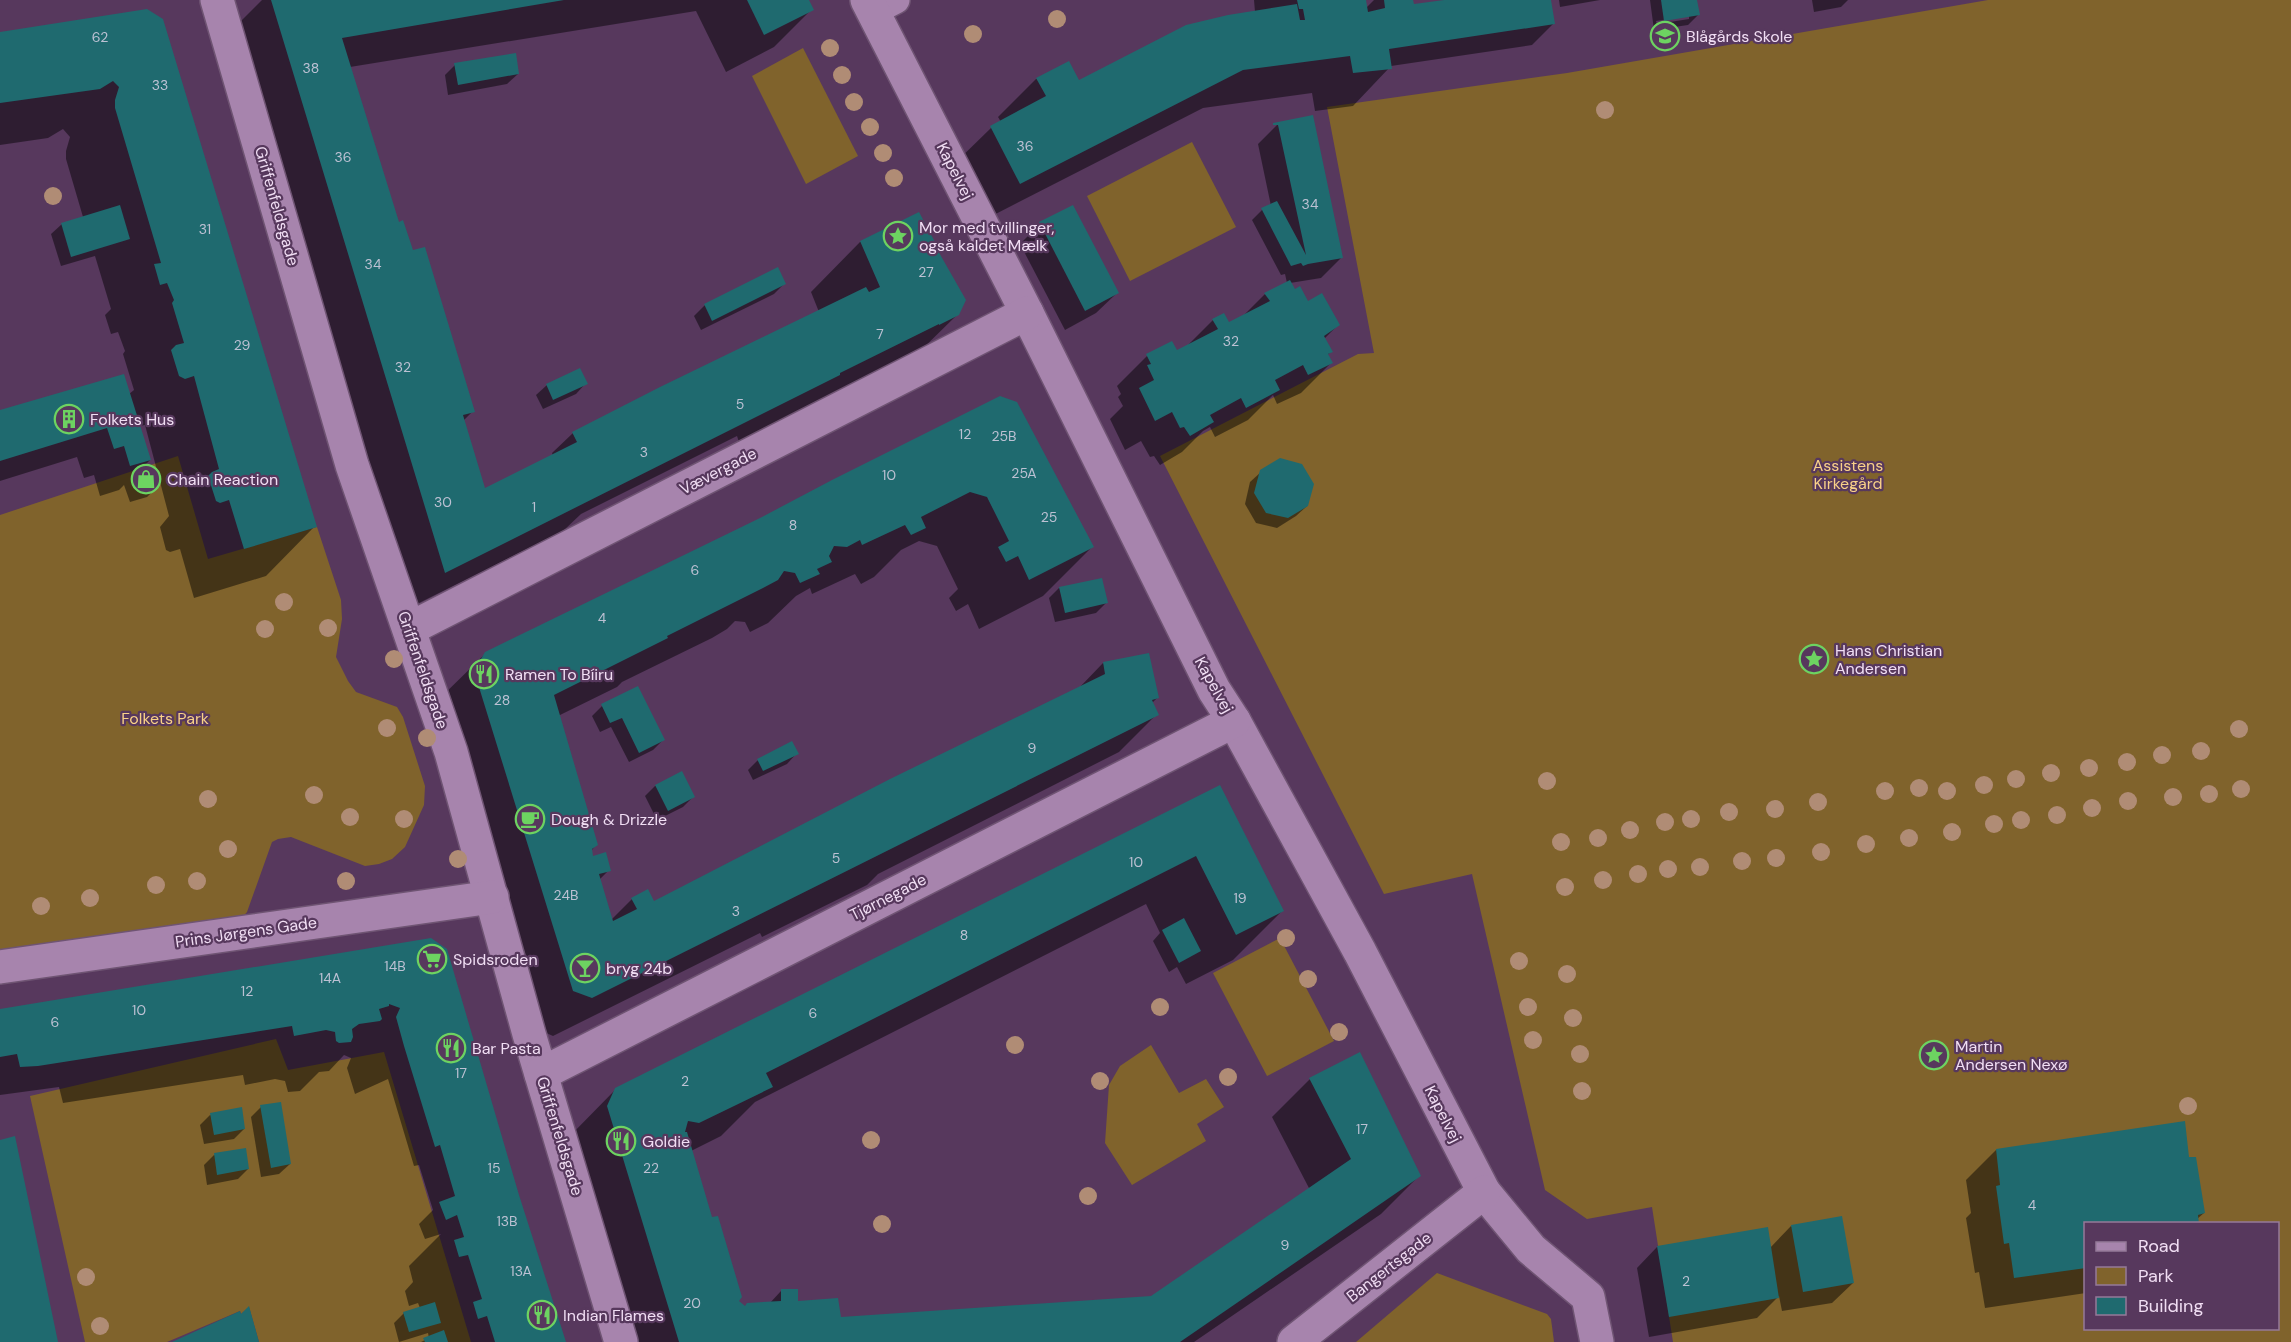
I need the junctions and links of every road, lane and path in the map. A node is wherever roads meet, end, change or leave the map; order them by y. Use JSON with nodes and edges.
{"nodes":[{"id":1,"x":217,"y":0,"type":"edge"},
{"id":2,"x":878,"y":4,"type":"edge"},
{"id":3,"x":1027,"y":313,"type":"junction"},
{"id":4,"x":409,"y":629,"type":"junction"},
{"id":5,"x":1234,"y":721,"type":"junction"},
{"id":6,"x":492,"y":897,"type":"junction"},
{"id":7,"x":0,"y":967,"type":"edge"},
{"id":8,"x":541,"y":1074,"type":"junction"},
{"id":9,"x":1484,"y":1192,"type":"junction"},
{"id":10,"x":621,"y":1342,"type":"edge"},
{"id":11,"x":1294,"y":1342,"type":"edge"},
{"id":12,"x":1597,"y":1342,"type":"edge"}],
"edges":[{"from":1,"to":4,"type":"street","name":"Griffenfeldsgade"},
{"from":2,"to":3,"type":"street","name":"Kapelvej"},
{"from":3,"to":4,"type":"street","name":"Vævergade"},
{"from":3,"to":5,"type":"street","name":"Kapelvej"},
{"from":4,"to":6,"type":"street","name":"Griffenfeldsgade"},
{"from":5,"to":8,"type":"street","name":"Tjørnegade"},
{"from":5,"to":9,"type":"street","name":"Kapelvej"},
{"from":6,"to":7,"type":"street","name":"Prins Jørgens Gade"},
{"from":6,"to":8,"type":"street","name":"Griffenfeldsgade"},
{"from":8,"to":10,"type":"street","name":"Griffenfeldsgade"},
{"from":9,"to":11,"type":"street","name":"Bangertsgade"},
{"from":9,"to":12,"type":"street","name":"Kapelvej"}]}
